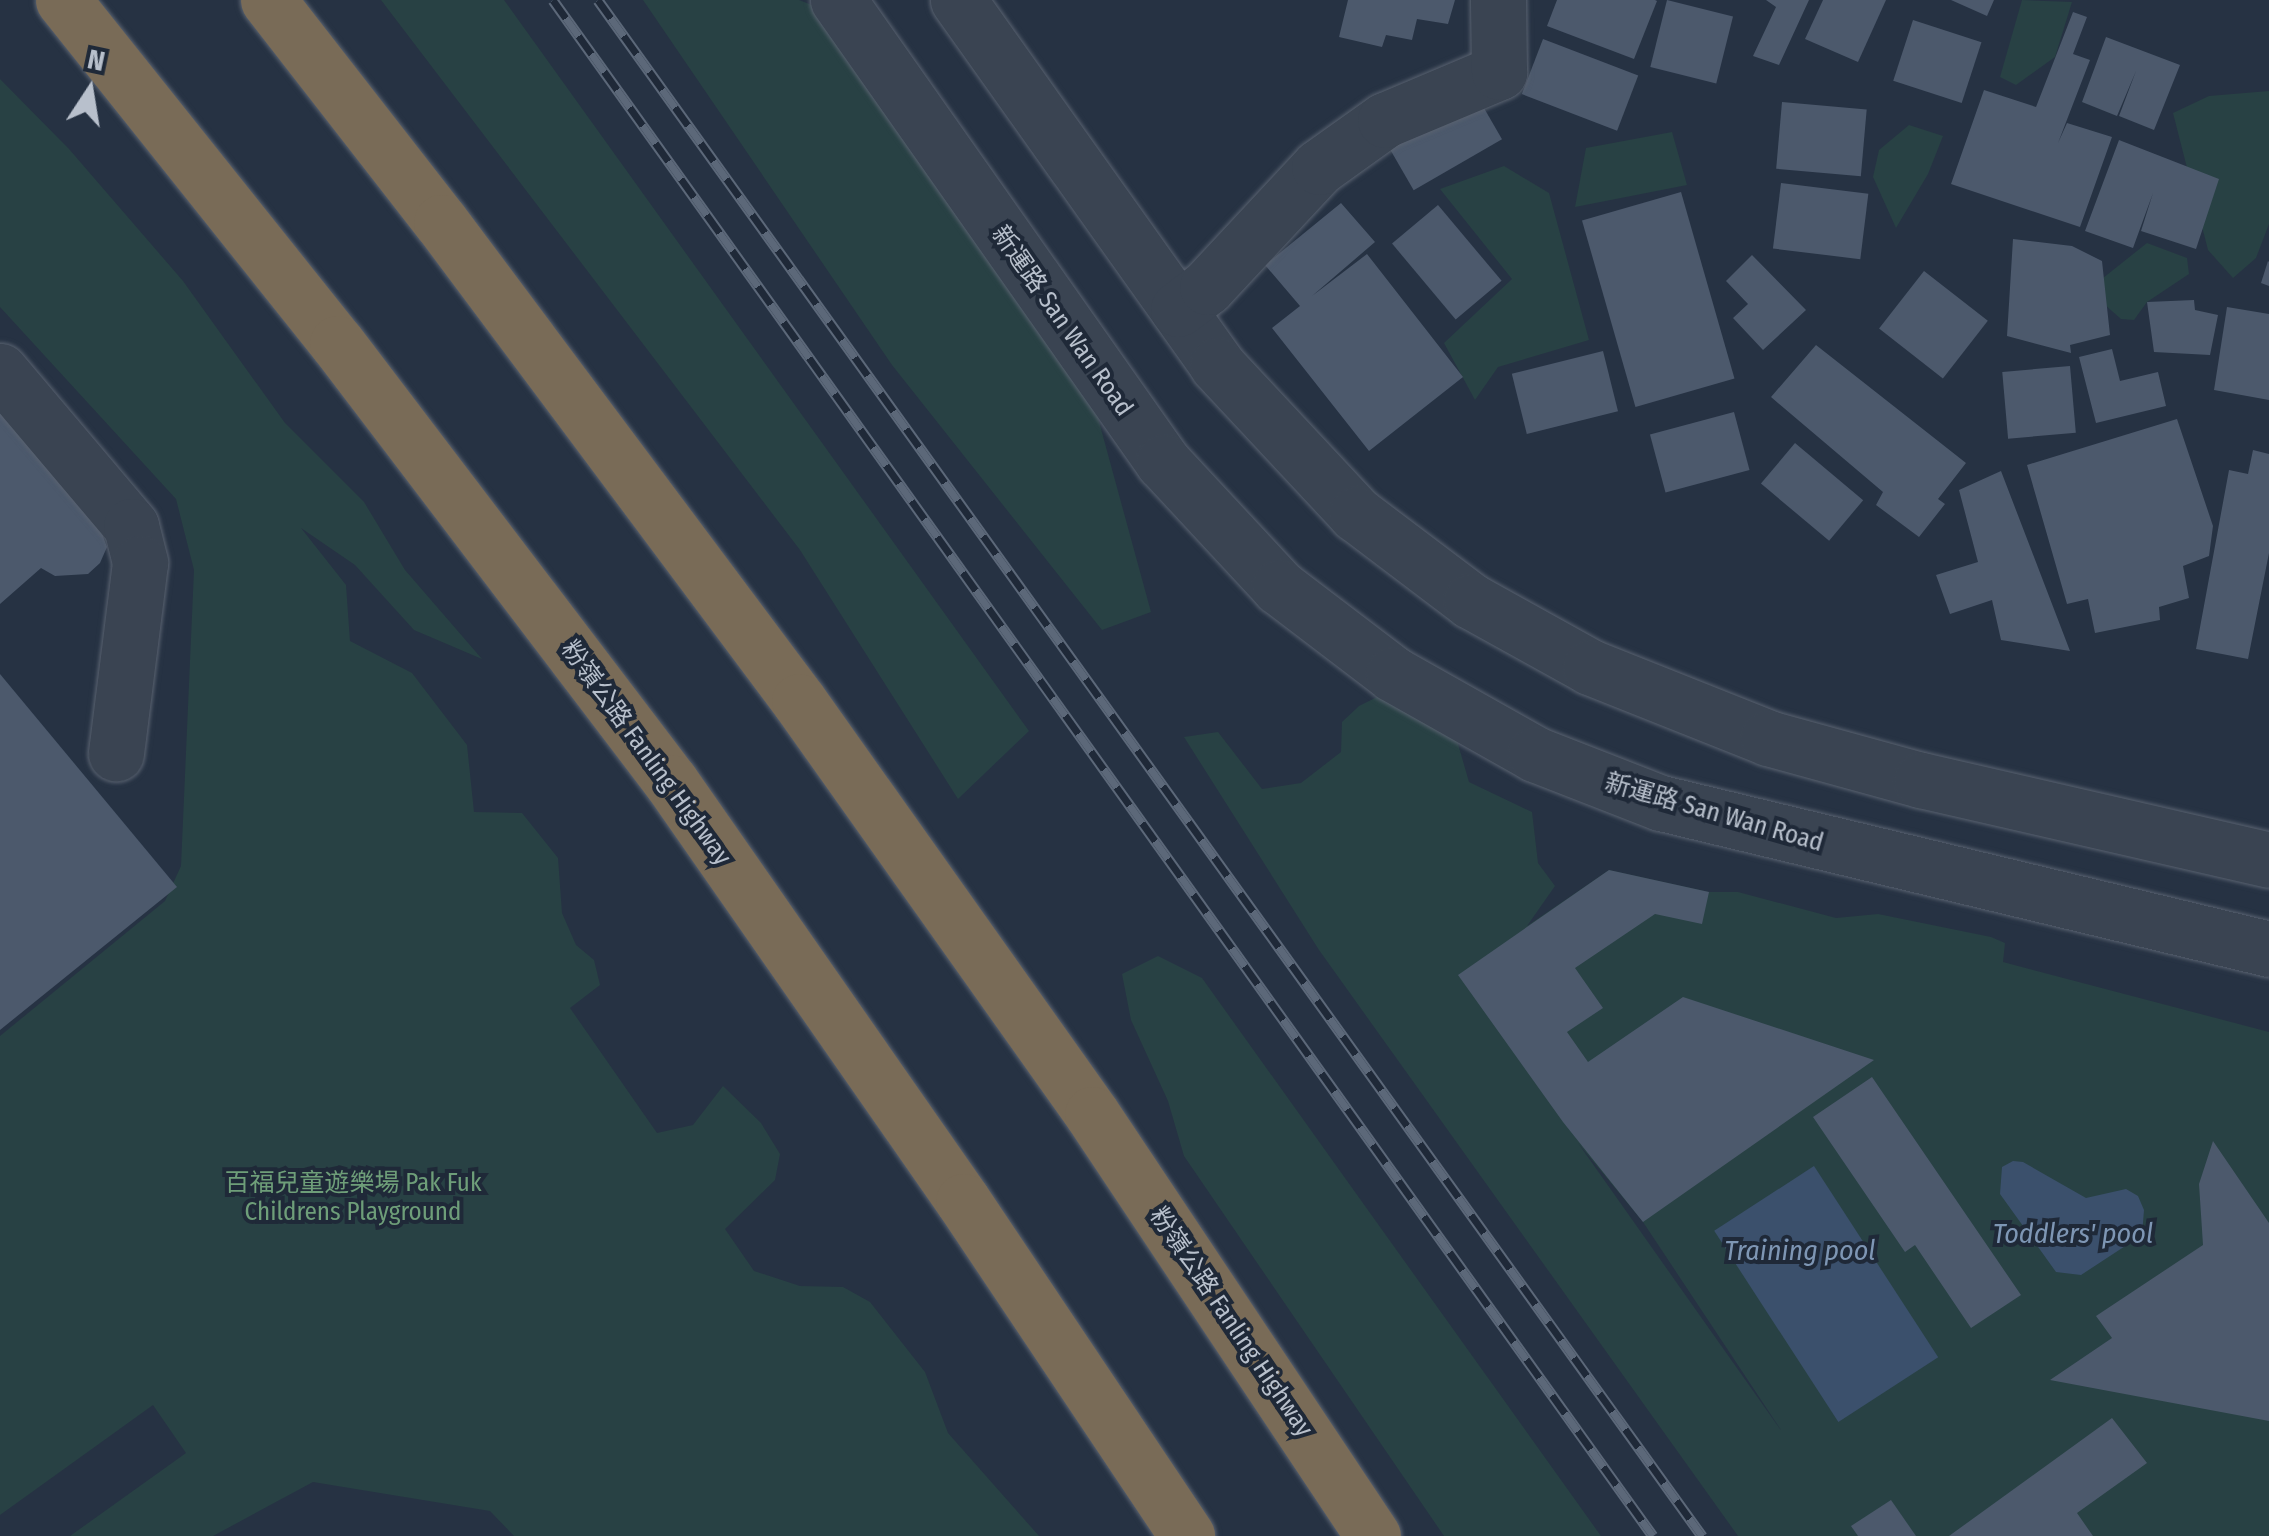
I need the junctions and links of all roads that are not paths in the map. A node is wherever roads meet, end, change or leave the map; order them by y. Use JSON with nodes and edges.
{"nodes":[{"id":1,"x":63,"y":0,"type":"edge"},
{"id":2,"x":268,"y":0,"type":"edge"},
{"id":3,"x":838,"y":0,"type":"edge"},
{"id":4,"x":958,"y":0,"type":"edge"},
{"id":5,"x":1498,"y":0,"type":"edge"},
{"id":6,"x":1178,"y":309,"type":"junction"},
{"id":7,"x":0,"y":371,"type":"edge"},
{"id":8,"x":116,"y":754,"type":"dead end"},
{"id":9,"x":2269,"y":860,"type":"edge"},
{"id":10,"x":2269,"y":949,"type":"edge"},
{"id":11,"x":1187,"y":1536,"type":"edge"},
{"id":12,"x":1373,"y":1536,"type":"edge"}],
"edges":[{"from":1,"to":11,"type":"highway","name":"粉嶺公路 Fanling Highway"},
{"from":2,"to":12,"type":"highway","name":"粉嶺公路 Fanling Highway"},
{"from":3,"to":10,"type":"street","name":"新運路 San Wan Road"},
{"from":4,"to":6,"type":"street"},
{"from":5,"to":6,"type":"street"},
{"from":6,"to":9,"type":"street"},
{"from":7,"to":8,"type":"street"}]}
